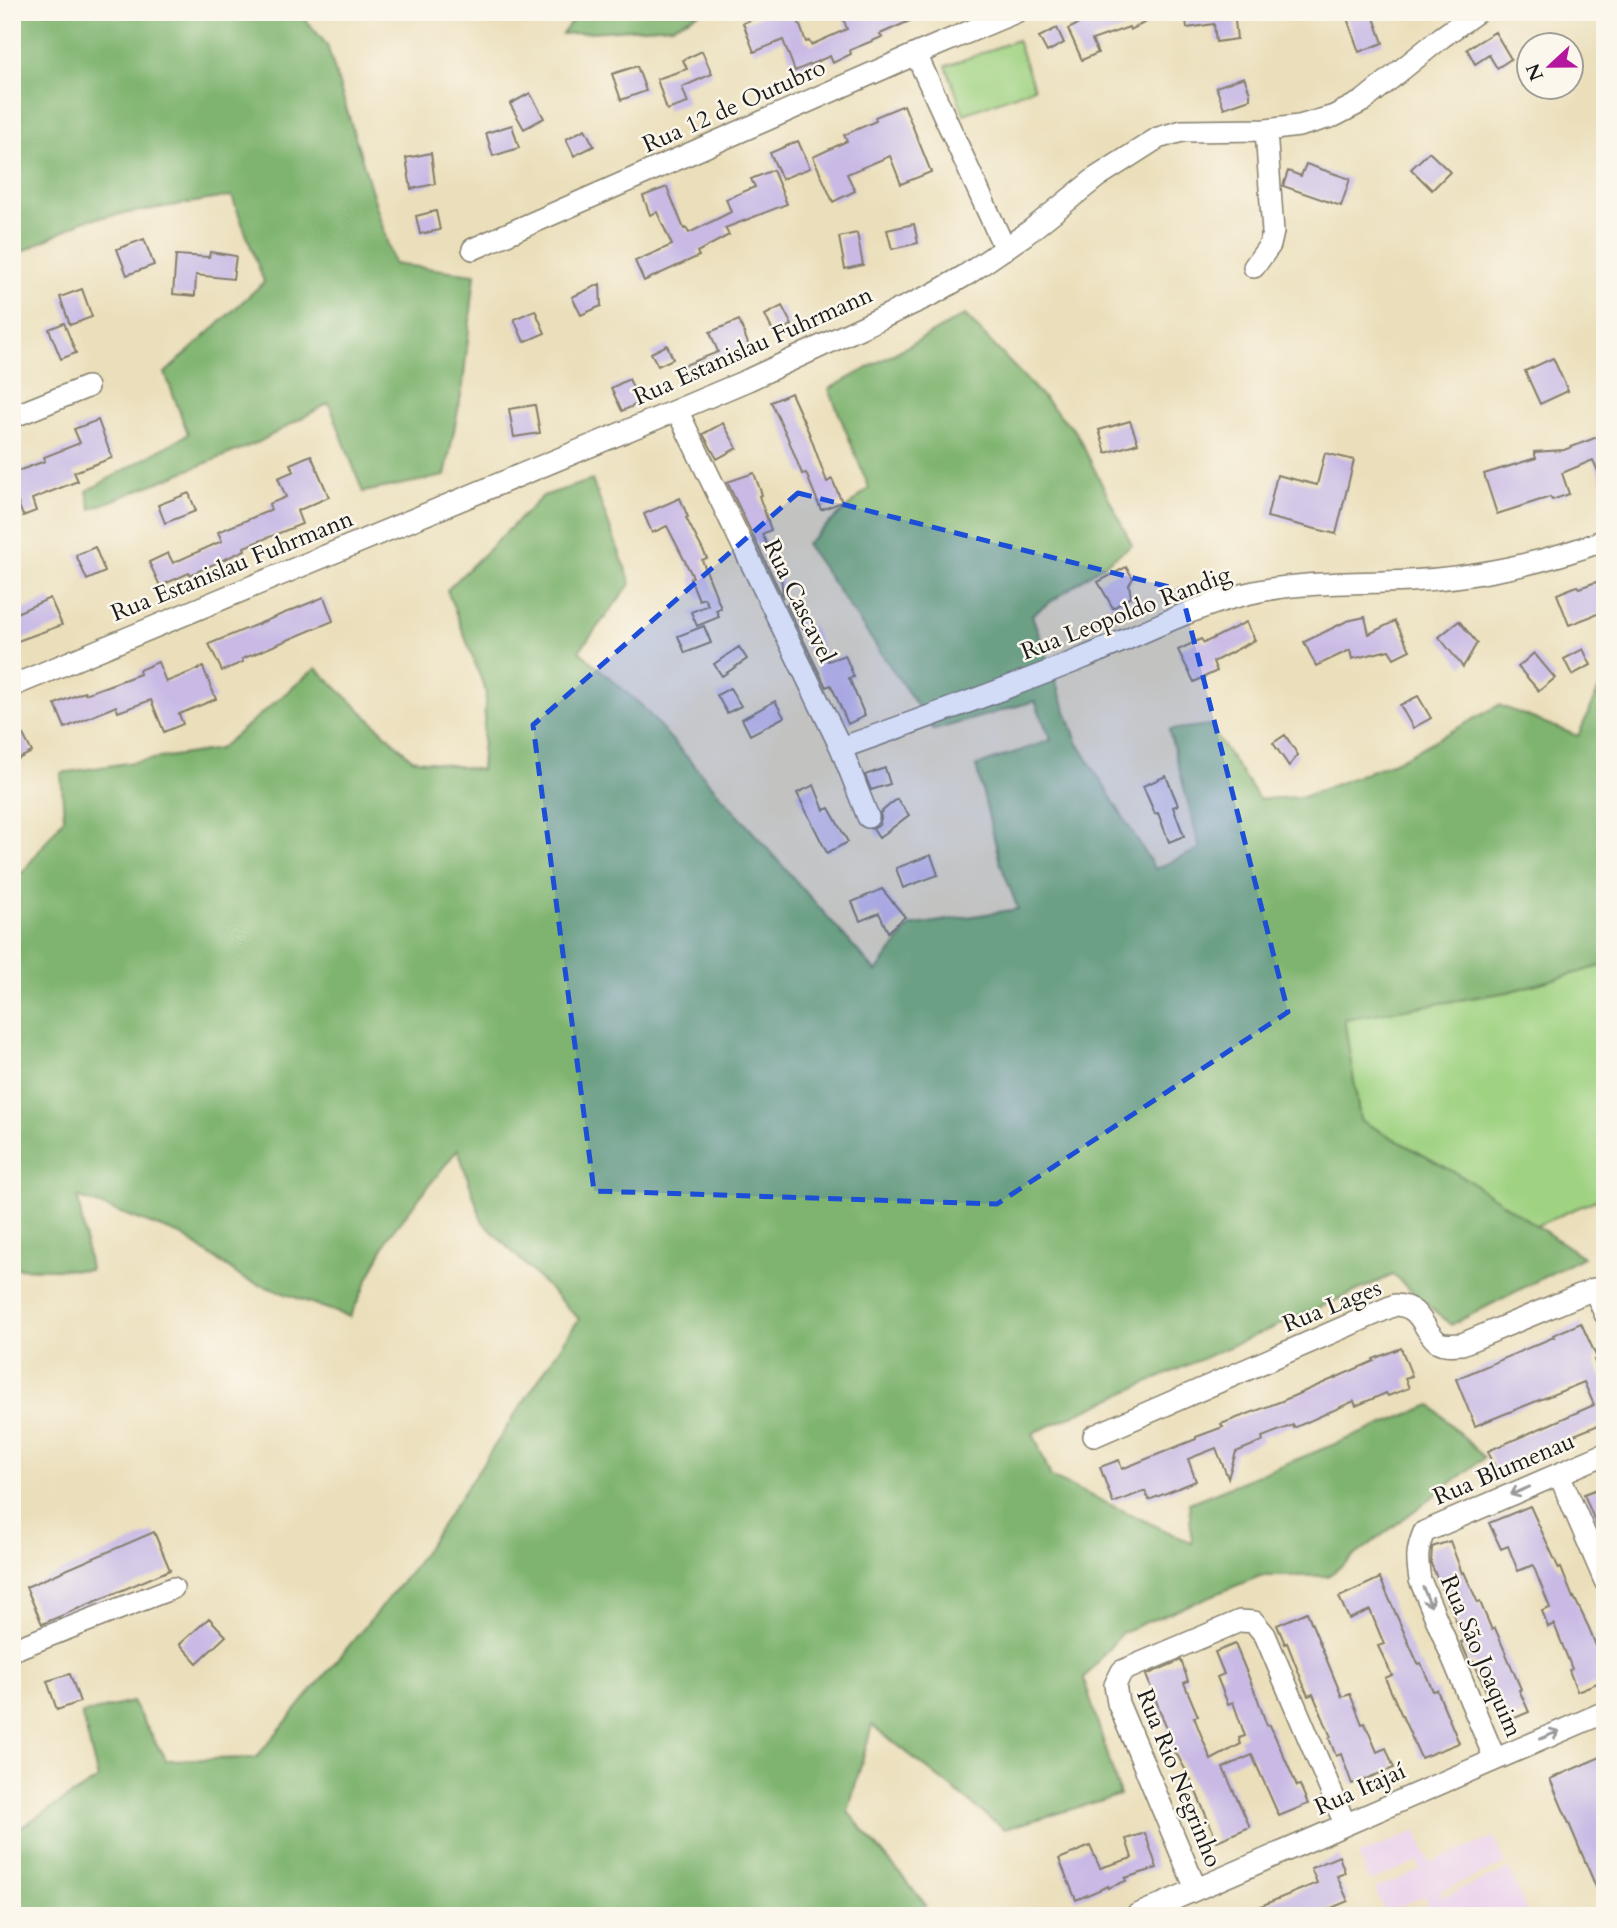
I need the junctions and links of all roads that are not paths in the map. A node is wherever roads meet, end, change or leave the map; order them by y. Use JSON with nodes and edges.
{"nodes":[{"id":1,"x":1016,"y":12,"type":"edge"},
{"id":2,"x":1477,"y":12,"type":"edge"},
{"id":3,"x":916,"y":54,"type":"junction"},
{"id":4,"x":1266,"y":130,"type":"junction"},
{"id":5,"x":473,"y":249,"type":"dead end"},
{"id":6,"x":1005,"y":249,"type":"junction"},
{"id":7,"x":1254,"y":267,"type":"dead end"},
{"id":8,"x":87,"y":387,"type":"dead end"},
{"id":9,"x":677,"y":410,"type":"junction"},
{"id":10,"x":12,"y":417,"type":"edge"},
{"id":11,"x":1605,"y":540,"type":"edge"},
{"id":12,"x":12,"y":686,"type":"edge"},
{"id":13,"x":841,"y":748,"type":"junction"},
{"id":14,"x":868,"y":817,"type":"dead end"},
{"id":15,"x":1599,"y":1287,"type":"edge"},
{"id":16,"x":1605,"y":1314,"type":"edge"},
{"id":17,"x":1094,"y":1436,"type":"dead end"},
{"id":18,"x":1605,"y":1454,"type":"edge"},
{"id":19,"x":1559,"y":1474,"type":"junction"},
{"id":20,"x":1424,"y":1532,"type":"joint"},
{"id":21,"x":1605,"y":1581,"type":"edge"},
{"id":22,"x":173,"y":1588,"type":"dead end"},
{"id":23,"x":12,"y":1650,"type":"edge"},
{"id":24,"x":1605,"y":1712,"type":"edge"},
{"id":25,"x":1496,"y":1759,"type":"junction"},
{"id":26,"x":1345,"y":1824,"type":"junction"},
{"id":27,"x":1196,"y":1889,"type":"junction"},
{"id":28,"x":1135,"y":1916,"type":"edge"}],
"edges":[{"from":1,"to":3,"type":"street","name":"Rua 12 de Outubro"},
{"from":2,"to":4,"type":"street","name":"Rua Estanislau Fuhrmann"},
{"from":3,"to":5,"type":"street","name":"Rua 12 de Outubro"},
{"from":3,"to":6,"type":"street"},
{"from":4,"to":6,"type":"street","name":"Rua Estanislau Fuhrmann"},
{"from":4,"to":7,"type":"street"},
{"from":6,"to":9,"type":"street","name":"Rua Estanislau Fuhrmann"},
{"from":8,"to":10,"type":"street"},
{"from":9,"to":12,"type":"street","name":"Rua Estanislau Fuhrmann"},
{"from":9,"to":13,"type":"street","name":"Rua Cascavel"},
{"from":11,"to":13,"type":"street","name":"Rua Leopoldo Randig"},
{"from":13,"to":14,"type":"street","name":"Rua Cascavel"},
{"from":15,"to":16,"type":"street","name":"Rua Lages"},
{"from":15,"to":17,"type":"street","name":"Rua Lages"},
{"from":18,"to":19,"type":"street","name":"Rua Blumenau"},
{"from":19,"to":20,"type":"street","name":"Rua Blumenau","one_way":true},
{"from":19,"to":21,"type":"street"},
{"from":20,"to":25,"type":"street","name":"Rua São Joaquim","one_way":true},
{"from":22,"to":23,"type":"street"},
{"from":25,"to":24,"type":"street","name":"Rua Itajaí","one_way":true},
{"from":25,"to":26,"type":"street","name":"Rua Itajaí"},
{"from":26,"to":27,"type":"street","name":"Rua Itajaí"},
{"from":26,"to":27,"type":"street","name":"Rua Rio Negrinho"},
{"from":27,"to":28,"type":"street","name":"Rua Itajaí"}]}
